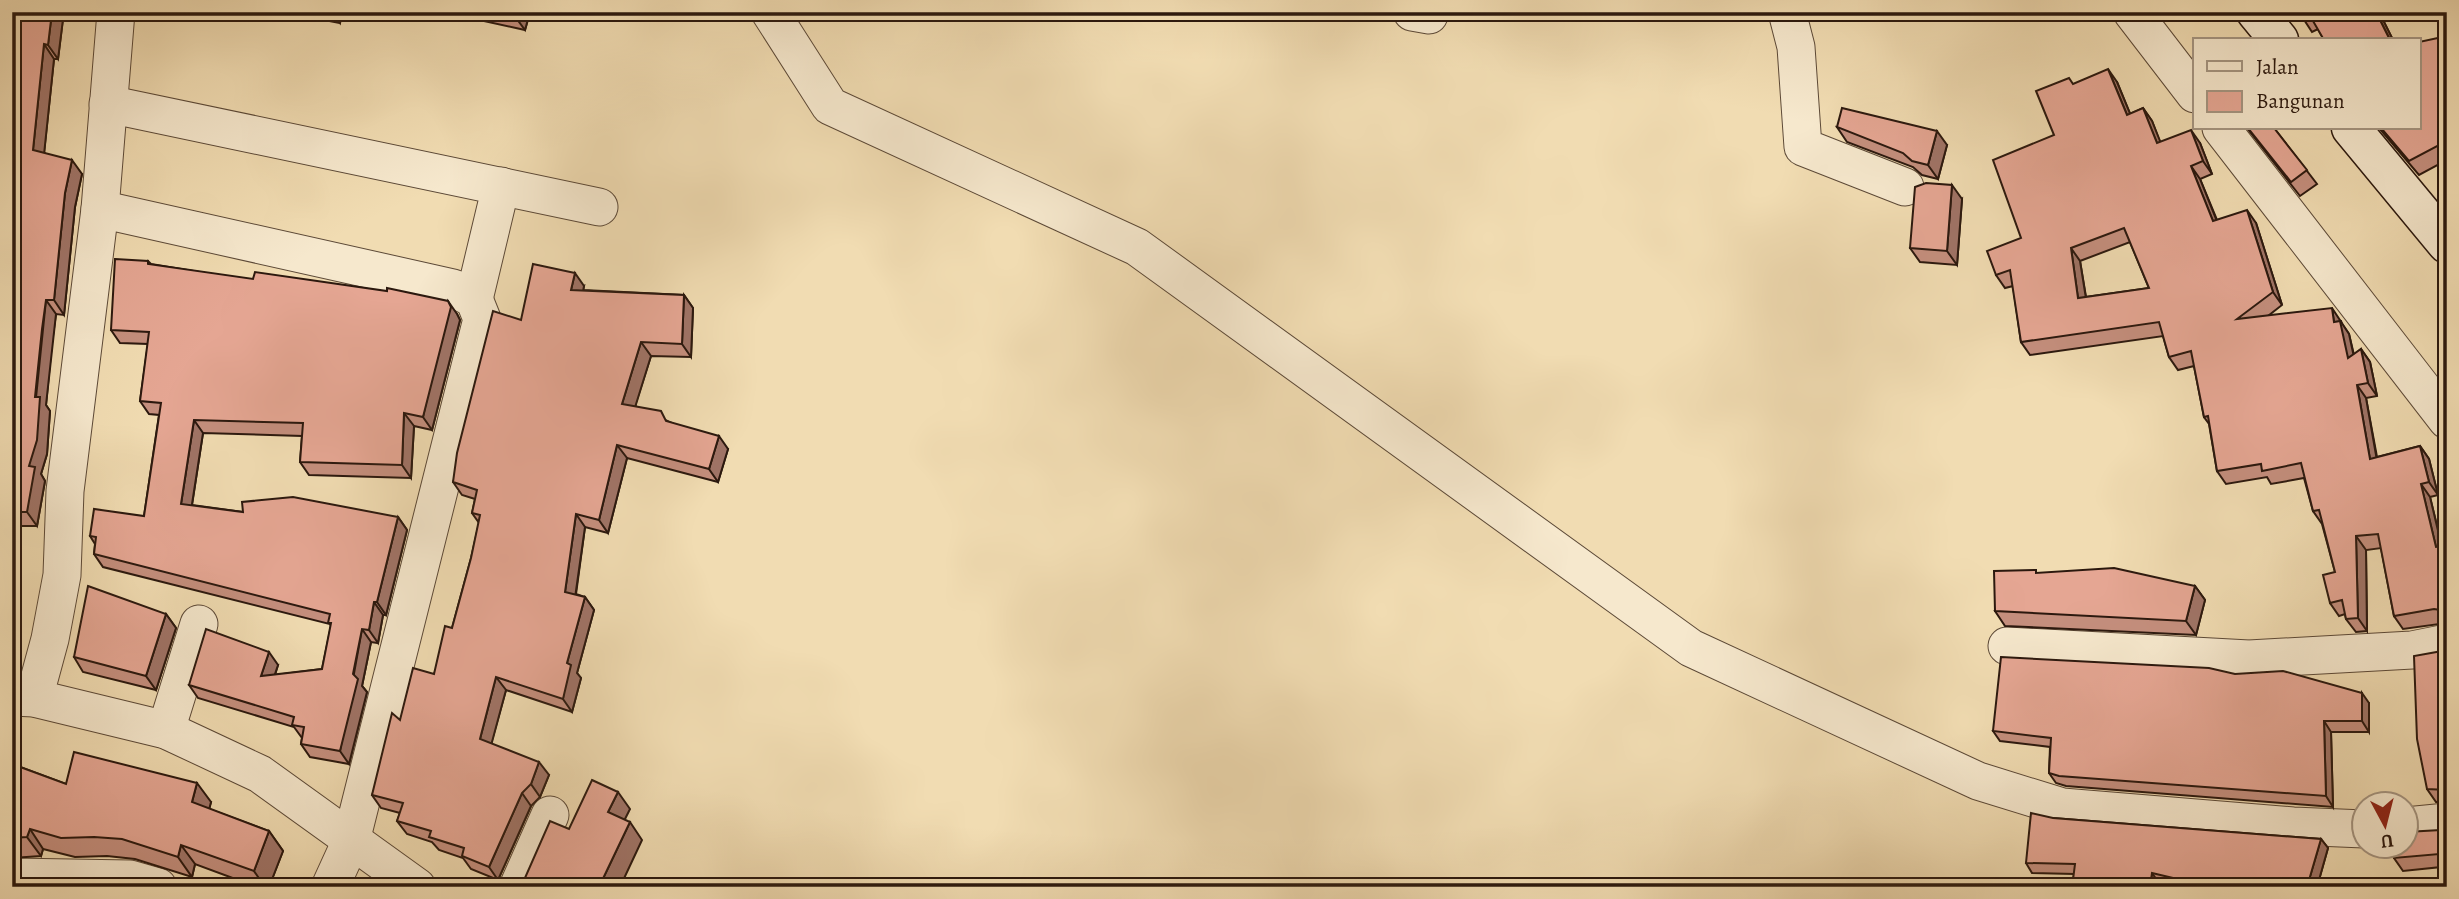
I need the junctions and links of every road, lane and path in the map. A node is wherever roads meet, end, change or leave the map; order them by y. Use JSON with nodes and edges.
{"nodes":[{"id":1,"x":116,"y":12,"type":"edge"},
{"id":2,"x":770,"y":12,"type":"edge"},
{"id":3,"x":1412,"y":12,"type":"edge"},
{"id":4,"x":1429,"y":12,"type":"edge"},
{"id":5,"x":1787,"y":12,"type":"edge"},
{"id":6,"x":2133,"y":12,"type":"edge"},
{"id":7,"x":2256,"y":12,"type":"edge"},
{"id":8,"x":2277,"y":38,"type":"edge"},
{"id":9,"x":2193,"y":91,"type":"edge"},
{"id":10,"x":108,"y":104,"type":"junction"},
{"id":11,"x":2223,"y":130,"type":"edge"},
{"id":12,"x":2353,"y":130,"type":"edge"},
{"id":13,"x":501,"y":186,"type":"junction"},
{"id":14,"x":1905,"y":187,"type":"dead end"},
{"id":15,"x":599,"y":207,"type":"dead end"},
{"id":16,"x":100,"y":209,"type":"junction"},
{"id":17,"x":2447,"y":244,"type":"edge"},
{"id":18,"x":474,"y":299,"type":"junction"},
{"id":19,"x":2447,"y":420,"type":"edge"},
{"id":20,"x":199,"y":624,"type":"dead end"},
{"id":21,"x":2447,"y":643,"type":"edge"},
{"id":22,"x":2007,"y":646,"type":"dead end"},
{"id":23,"x":23,"y":697,"type":"edge"},
{"id":24,"x":166,"y":730,"type":"junction"},
{"id":25,"x":550,"y":815,"type":"dead end"},
{"id":26,"x":2447,"y":822,"type":"edge"},
{"id":27,"x":2420,"y":824,"type":"edge"},
{"id":28,"x":2350,"y":828,"type":"edge"},
{"id":29,"x":340,"y":866,"type":"edge"},
{"id":30,"x":12,"y":877,"type":"edge"},
{"id":31,"x":158,"y":887,"type":"edge"},
{"id":32,"x":417,"y":887,"type":"edge"},
{"id":33,"x":518,"y":887,"type":"edge"}],
"edges":[{"from":1,"to":10,"type":"street"},
{"from":2,"to":28,"type":"street"},
{"from":3,"to":4,"type":"street"},
{"from":5,"to":14,"type":"street"},
{"from":6,"to":9,"type":"street"},
{"from":7,"to":8,"type":"street"},
{"from":10,"to":13,"type":"street"},
{"from":10,"to":16,"type":"street"},
{"from":11,"to":19,"type":"street"},
{"from":12,"to":17,"type":"street"},
{"from":13,"to":15,"type":"street"},
{"from":13,"to":18,"type":"street"},
{"from":16,"to":18,"type":"street"},
{"from":16,"to":23,"type":"street"},
{"from":18,"to":29,"type":"street"},
{"from":20,"to":24,"type":"street"},
{"from":21,"to":22,"type":"street"},
{"from":23,"to":24,"type":"street"},
{"from":24,"to":29,"type":"street"},
{"from":25,"to":33,"type":"street"},
{"from":26,"to":27,"type":"street"},
{"from":29,"to":32,"type":"street"},
{"from":30,"to":31,"type":"street"}]}
